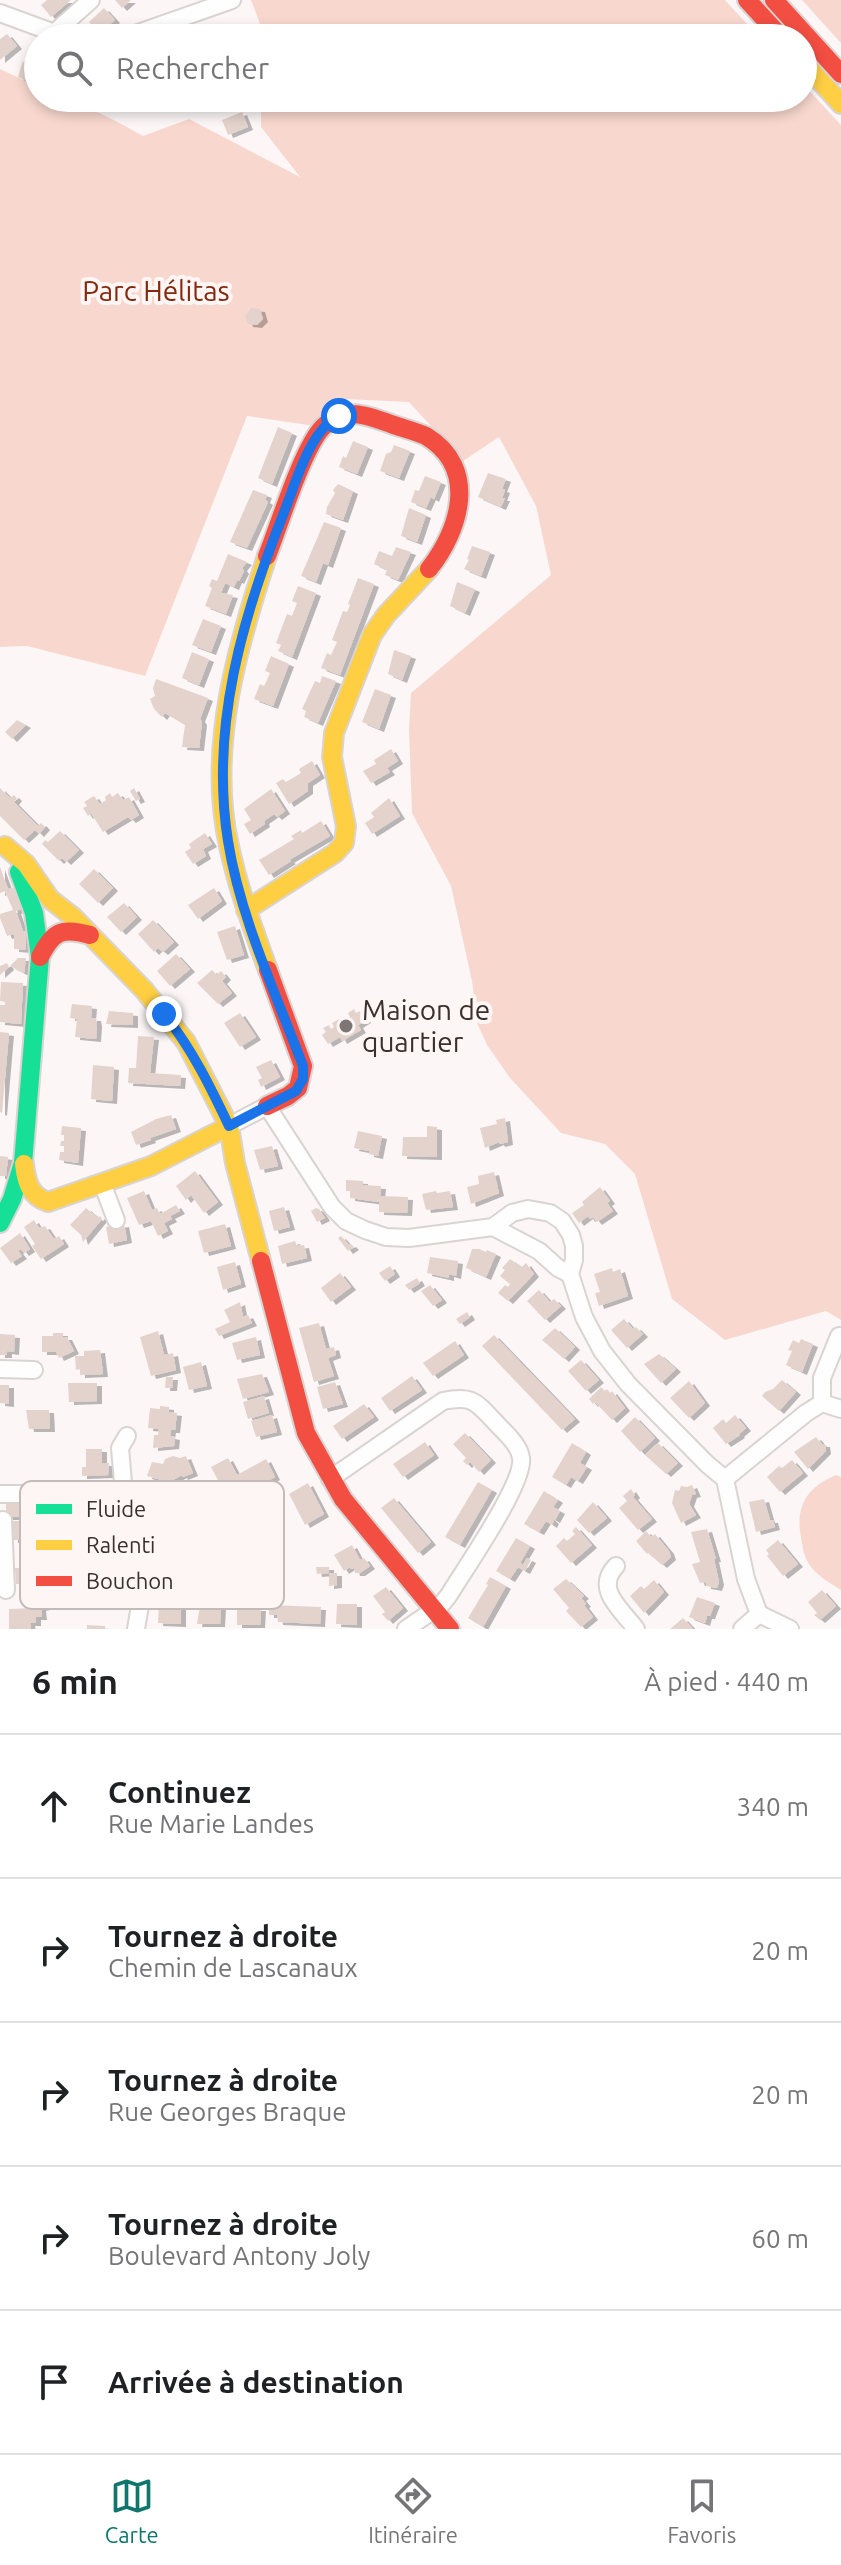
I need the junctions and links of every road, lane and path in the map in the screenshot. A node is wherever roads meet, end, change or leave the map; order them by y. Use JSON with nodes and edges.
{"nodes":[{"id":1,"x":91,"y":0,"type":"edge"},
{"id":2,"x":232,"y":0,"type":"edge"},
{"id":3,"x":747,"y":0,"type":"edge"},
{"id":4,"x":774,"y":0,"type":"edge"},
{"id":5,"x":0,"y":13,"type":"edge"},
{"id":6,"x":30,"y":24,"type":"edge"},
{"id":7,"x":70,"y":24,"type":"edge"},
{"id":8,"x":164,"y":24,"type":"edge"},
{"id":9,"x":769,"y":24,"type":"edge"},
{"id":10,"x":796,"y":24,"type":"edge"},
{"id":11,"x":817,"y":47,"type":"edge"},
{"id":12,"x":841,"y":74,"type":"edge"},
{"id":13,"x":817,"y":77,"type":"edge"},
{"id":14,"x":841,"y":104,"type":"edge"},
{"id":15,"x":3,"y":843,"type":"edge"},
{"id":16,"x":246,"y":910,"type":"junction"},
{"id":17,"x":90,"y":935,"type":"junction"},
{"id":18,"x":40,"y":957,"type":"junction"},
{"id":19,"x":217,"y":1100,"type":"junction"},
{"id":20,"x":267,"y":1106,"type":"junction"},
{"id":21,"x":229,"y":1126,"type":"junction"},
{"id":22,"x":208,"y":1137,"type":"junction"},
{"id":23,"x":23,"y":1163,"type":"junction"},
{"id":24,"x":235,"y":1163,"type":"junction"},
{"id":25,"x":102,"y":1183,"type":"junction"},
{"id":26,"x":48,"y":1202,"type":"junction"},
{"id":27,"x":116,"y":1220,"type":"dead end"},
{"id":28,"x":0,"y":1224,"type":"edge"},
{"id":29,"x":493,"y":1227,"type":"junction"},
{"id":30,"x":570,"y":1274,"type":"junction"},
{"id":31,"x":839,"y":1336,"type":"dead end"},
{"id":32,"x":0,"y":1369,"type":"edge"},
{"id":33,"x":34,"y":1370,"type":"dead end"},
{"id":34,"x":822,"y":1403,"type":"junction"},
{"id":35,"x":841,"y":1409,"type":"edge"},
{"id":36,"x":127,"y":1436,"type":"dead end"},
{"id":37,"x":330,"y":1479,"type":"junction"},
{"id":38,"x":725,"y":1479,"type":"junction"},
{"id":39,"x":123,"y":1481,"type":"edge"},
{"id":40,"x":3,"y":1520,"type":"dead end"},
{"id":41,"x":2,"y":1559,"type":"edge"},
{"id":42,"x":616,"y":1566,"type":"dead end"},
{"id":43,"x":6,"y":1590,"type":"dead end"},
{"id":44,"x":139,"y":1609,"type":"edge"},
{"id":45,"x":434,"y":1610,"type":"junction"},
{"id":46,"x":759,"y":1614,"type":"junction"},
{"id":47,"x":136,"y":1629,"type":"edge"},
{"id":48,"x":406,"y":1629,"type":"edge"},
{"id":49,"x":450,"y":1629,"type":"edge"},
{"id":50,"x":636,"y":1629,"type":"edge"},
{"id":51,"x":742,"y":1629,"type":"edge"},
{"id":52,"x":790,"y":1629,"type":"edge"}],
"edges":[{"from":1,"to":7,"type":"street"},
{"from":2,"to":8,"type":"street"},
{"from":3,"to":9,"type":"main road"},
{"from":4,"to":10,"type":"main road"},
{"from":5,"to":6,"type":"street"},
{"from":11,"to":12,"type":"main road"},
{"from":13,"to":14,"type":"main road"},
{"from":15,"to":17,"type":"main road"},
{"from":15,"to":18,"type":"main road"},
{"from":16,"to":16,"type":"main road"},
{"from":16,"to":20,"type":"main road"},
{"from":17,"to":18,"type":"main road"},
{"from":17,"to":19,"type":"main road"},
{"from":18,"to":23,"type":"main road"},
{"from":19,"to":21,"type":"main road"},
{"from":19,"to":22,"type":"main road"},
{"from":20,"to":21,"type":"street"},
{"from":20,"to":29,"type":"street"},
{"from":21,"to":22,"type":"main road"},
{"from":21,"to":24,"type":"main road"},
{"from":22,"to":24,"type":"main road"},
{"from":22,"to":25,"type":"main road"},
{"from":23,"to":26,"type":"main road"},
{"from":23,"to":28,"type":"main road"},
{"from":24,"to":37,"type":"main road"},
{"from":25,"to":26,"type":"main road"},
{"from":25,"to":27,"type":"street"},
{"from":26,"to":28,"type":"main road"},
{"from":29,"to":30,"type":"street"},
{"from":29,"to":30,"type":"street"},
{"from":30,"to":38,"type":"street"},
{"from":31,"to":34,"type":"street"},
{"from":32,"to":33,"type":"street"},
{"from":34,"to":35,"type":"street"},
{"from":34,"to":38,"type":"street"},
{"from":36,"to":39,"type":"street"},
{"from":37,"to":45,"type":"main road"},
{"from":37,"to":45,"type":"street"},
{"from":38,"to":46,"type":"street"},
{"from":40,"to":41,"type":"street"},
{"from":41,"to":43,"type":"street"},
{"from":42,"to":50,"type":"street"},
{"from":44,"to":47,"type":"street"},
{"from":45,"to":48,"type":"street"},
{"from":45,"to":49,"type":"main road"},
{"from":46,"to":51,"type":"street"},
{"from":46,"to":52,"type":"street"}]}
